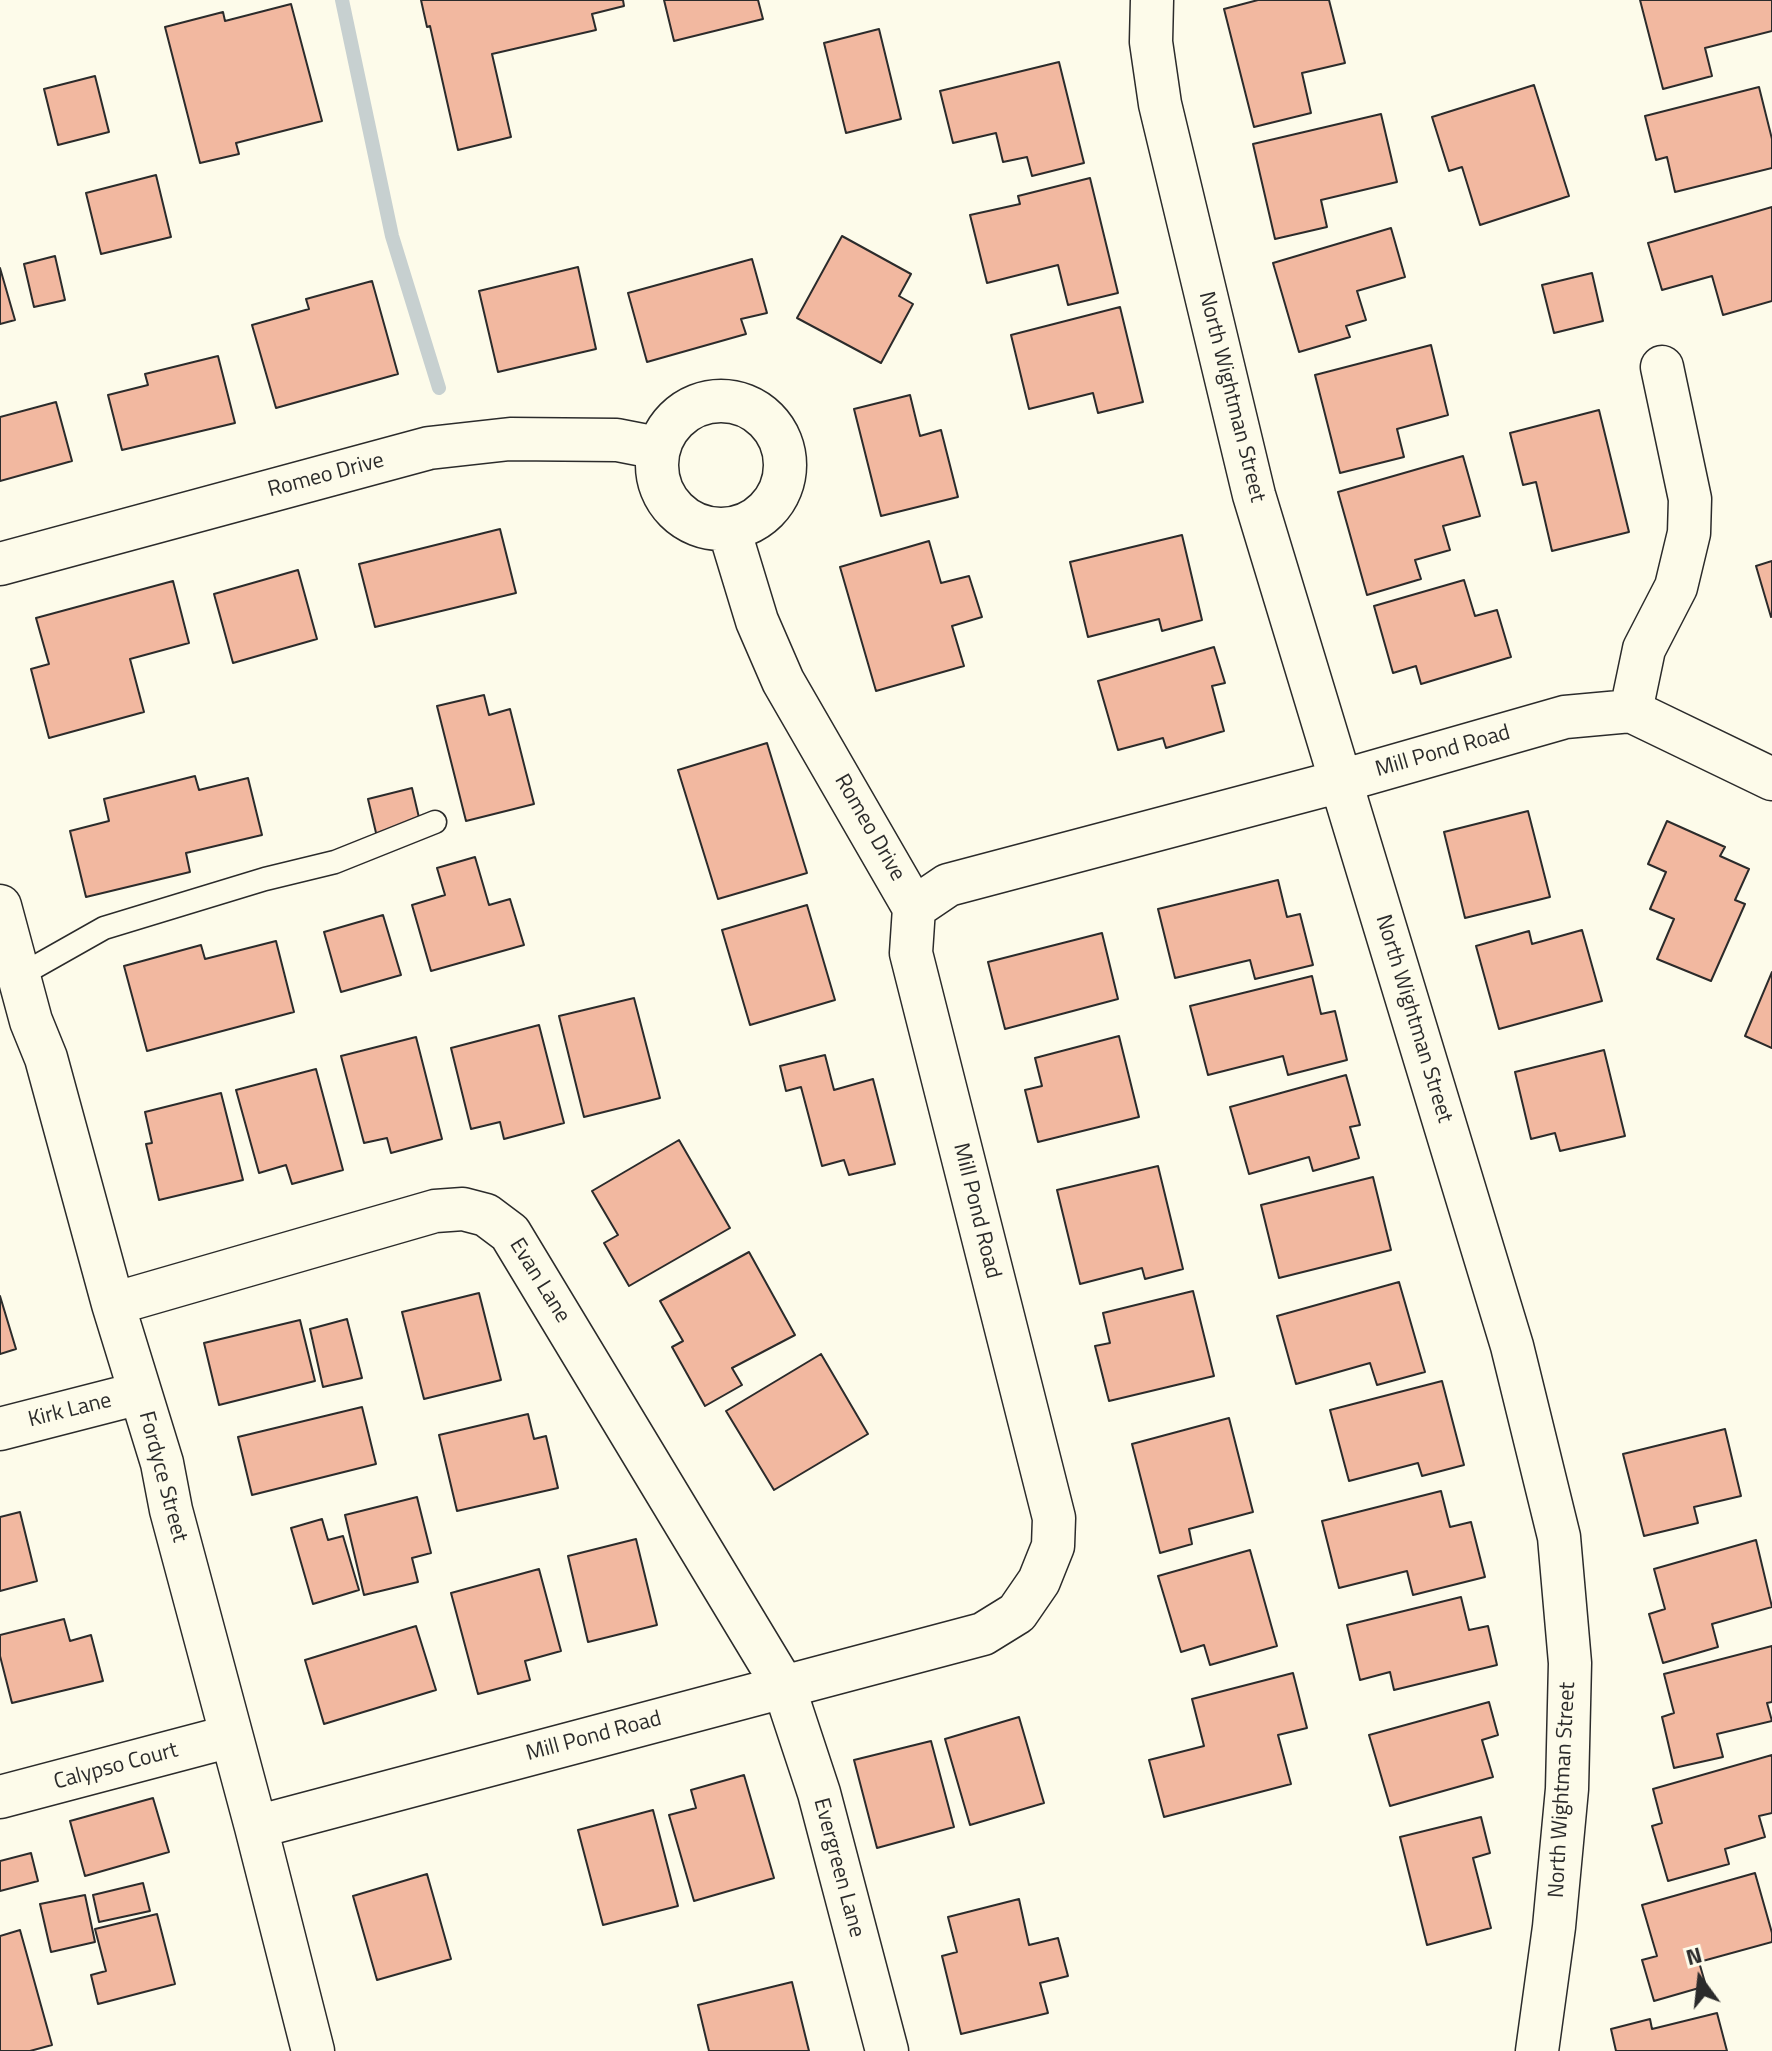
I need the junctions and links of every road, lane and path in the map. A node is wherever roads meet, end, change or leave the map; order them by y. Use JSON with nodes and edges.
{"nodes":[{"id":1,"x":1152,"y":0,"type":"edge"},
{"id":2,"x":1662,"y":367,"type":"dead end"},
{"id":3,"x":658,"y":448,"type":"junction"},
{"id":4,"x":729,"y":529,"type":"junction"},
{"id":5,"x":0,"y":564,"type":"edge"},
{"id":6,"x":1631,"y":711,"type":"junction"},
{"id":7,"x":1772,"y":779,"type":"edge"},
{"id":8,"x":1341,"y":781,"type":"junction"},
{"id":9,"x":435,"y":822,"type":"dead end"},
{"id":10,"x":0,"y":906,"type":"edge"},
{"id":11,"x":914,"y":908,"type":"junction"},
{"id":12,"x":19,"y":976,"type":"junction"},
{"id":13,"x":113,"y":1304,"type":"junction"},
{"id":14,"x":140,"y":1393,"type":"junction"},
{"id":15,"x":0,"y":1429,"type":"edge"},
{"id":16,"x":784,"y":1687,"type":"junction"},
{"id":17,"x":231,"y":1736,"type":"junction"},
{"id":18,"x":0,"y":1797,"type":"edge"},
{"id":19,"x":256,"y":1827,"type":"junction"},
{"id":20,"x":313,"y":2051,"type":"edge"},
{"id":21,"x":887,"y":2051,"type":"edge"},
{"id":22,"x":1537,"y":2051,"type":"edge"}],
"edges":[{"from":1,"to":8,"type":"street","name":"North Wightman Street"},
{"from":2,"to":6,"type":"street"},
{"from":3,"to":4,"type":"street"},
{"from":3,"to":4,"type":"street"},
{"from":3,"to":5,"type":"street","name":"Romeo Drive"},
{"from":4,"to":11,"type":"street","name":"Romeo Drive"},
{"from":6,"to":7,"type":"street"},
{"from":6,"to":8,"type":"street","name":"Mill Pond Road"},
{"from":8,"to":11,"type":"street","name":"Mill Pond Road"},
{"from":8,"to":22,"type":"street","name":"North Wightman Street"},
{"from":9,"to":12,"type":"lane"},
{"from":10,"to":12,"type":"street","name":"Fordyce Street"},
{"from":11,"to":16,"type":"street","name":"Mill Pond Road"},
{"from":12,"to":13,"type":"street","name":"Fordyce Street"},
{"from":13,"to":14,"type":"street","name":"Fordyce Street"},
{"from":13,"to":16,"type":"street","name":"Evan Lane"},
{"from":14,"to":15,"type":"street","name":"Kirk Lane"},
{"from":14,"to":17,"type":"street","name":"Fordyce Street"},
{"from":16,"to":19,"type":"street","name":"Mill Pond Road"},
{"from":16,"to":21,"type":"street","name":"Evergreen Lane"},
{"from":17,"to":18,"type":"street","name":"Calypso Court"},
{"from":17,"to":19,"type":"street","name":"Fordyce Street"},
{"from":19,"to":20,"type":"street","name":"Fordyce Street"}]}
